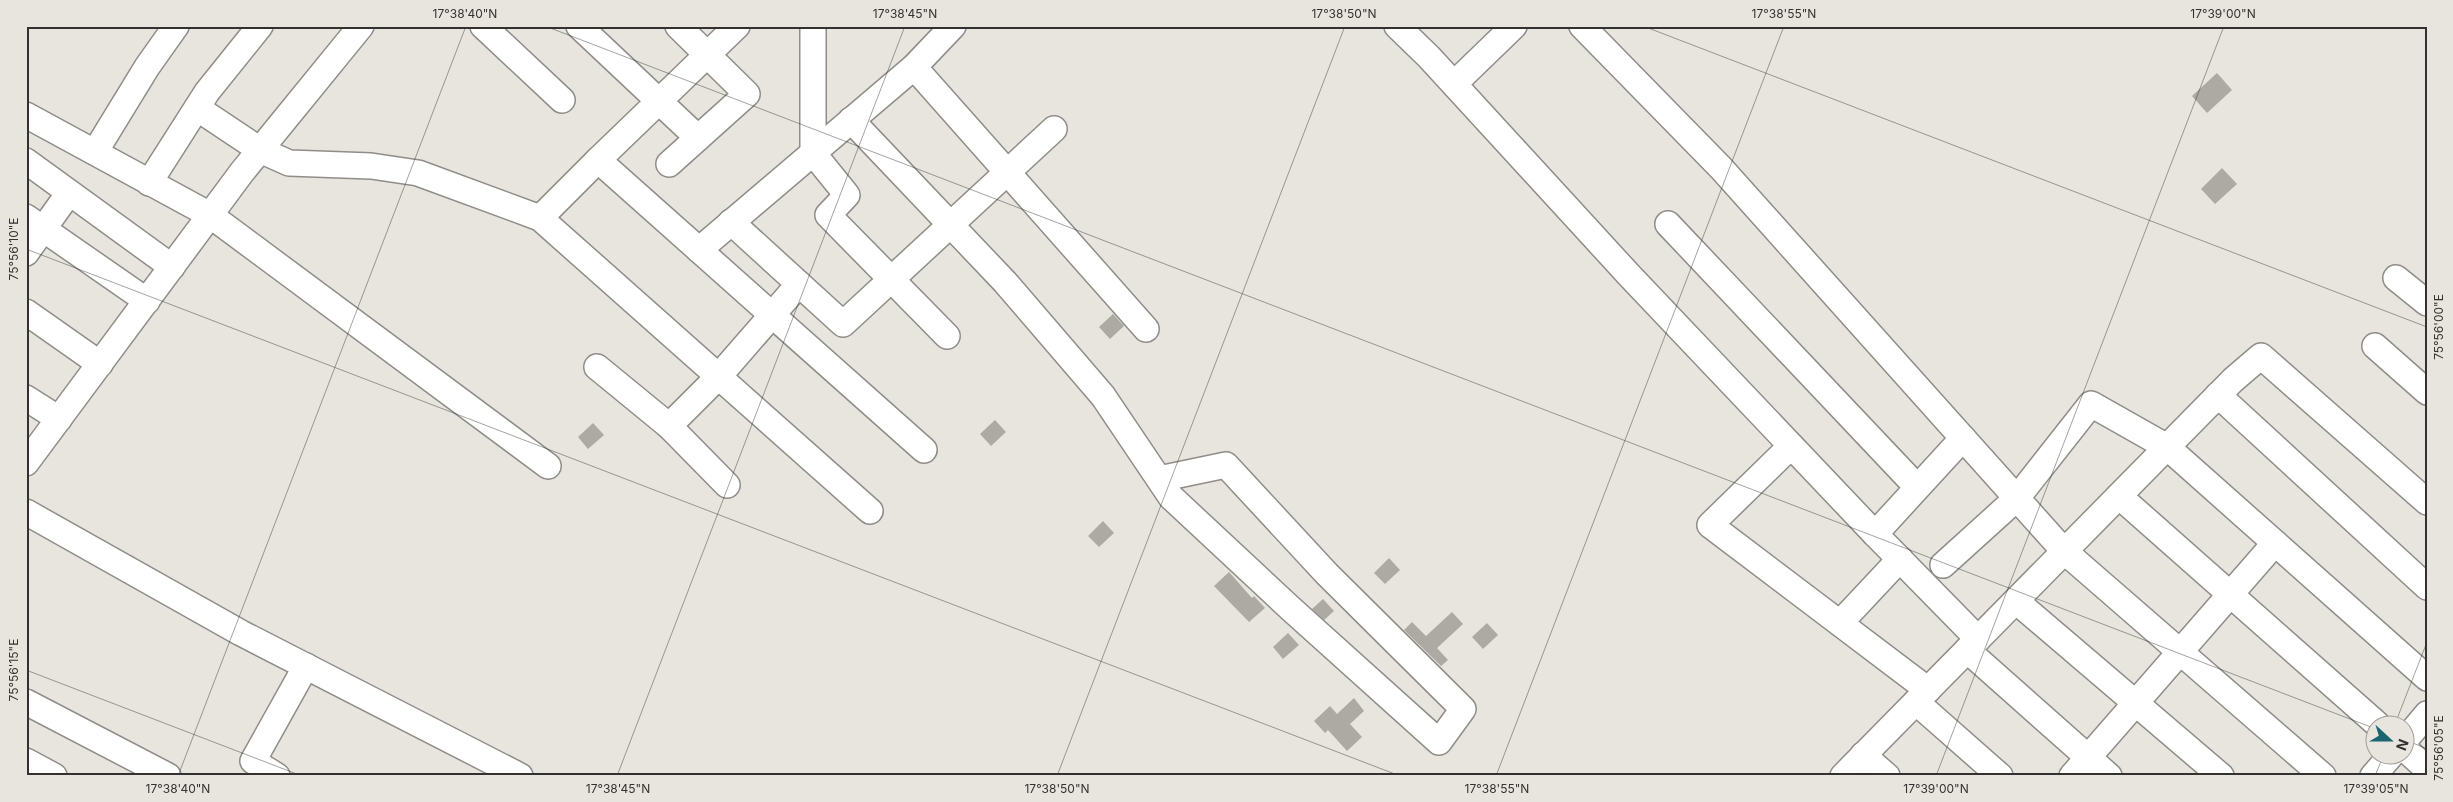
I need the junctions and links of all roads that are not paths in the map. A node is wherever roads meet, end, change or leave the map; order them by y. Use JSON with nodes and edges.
{"nodes":[{"id":1,"x":176,"y":26,"type":"edge"},
{"id":2,"x":260,"y":26,"type":"edge"},
{"id":3,"x":361,"y":26,"type":"edge"},
{"id":4,"x":484,"y":26,"type":"edge"},
{"id":5,"x":579,"y":26,"type":"edge"},
{"id":6,"x":678,"y":26,"type":"edge"},
{"id":7,"x":738,"y":26,"type":"edge"},
{"id":8,"x":813,"y":26,"type":"edge"},
{"id":9,"x":953,"y":26,"type":"edge"},
{"id":10,"x":1397,"y":26,"type":"edge"},
{"id":11,"x":1514,"y":26,"type":"edge"},
{"id":12,"x":1582,"y":26,"type":"edge"},
{"id":13,"x":706,"y":55,"type":"junction"},
{"id":14,"x":914,"y":67,"type":"junction"},
{"id":15,"x":1454,"y":84,"type":"junction"},
{"id":16,"x":562,"y":100,"type":"dead end"},
{"id":17,"x":659,"y":101,"type":"junction"},
{"id":18,"x":197,"y":108,"type":"junction"},
{"id":19,"x":26,"y":115,"type":"edge"},
{"id":20,"x":851,"y":120,"type":"junction"},
{"id":21,"x":1054,"y":130,"type":"dead end"},
{"id":22,"x":698,"y":138,"type":"junction"},
{"id":23,"x":260,"y":150,"type":"junction"},
{"id":24,"x":95,"y":152,"type":"junction"},
{"id":25,"x":813,"y":153,"type":"junction"},
{"id":26,"x":598,"y":160,"type":"junction"},
{"id":27,"x":26,"y":161,"type":"edge"},
{"id":28,"x":669,"y":164,"type":"dead end"},
{"id":29,"x":1008,"y":172,"type":"junction"},
{"id":30,"x":150,"y":183,"type":"junction"},
{"id":31,"x":69,"y":192,"type":"junction"},
{"id":32,"x":210,"y":214,"type":"junction"},
{"id":33,"x":540,"y":218,"type":"junction"},
{"id":34,"x":731,"y":222,"type":"junction"},
{"id":35,"x":35,"y":223,"type":"edge"},
{"id":36,"x":951,"y":224,"type":"junction"},
{"id":37,"x":1668,"y":224,"type":"dead end"},
{"id":38,"x":699,"y":250,"type":"junction"},
{"id":39,"x":26,"y":253,"type":"edge"},
{"id":40,"x":172,"y":267,"type":"junction"},
{"id":41,"x":892,"y":278,"type":"junction"},
{"id":42,"x":2396,"y":278,"type":"dead end"},
{"id":43,"x":799,"y":284,"type":"junction"},
{"id":44,"x":147,"y":300,"type":"junction"},
{"id":45,"x":2427,"y":304,"type":"edge"},
{"id":46,"x":26,"y":312,"type":"edge"},
{"id":47,"x":773,"y":315,"type":"junction"},
{"id":48,"x":1146,"y":329,"type":"dead end"},
{"id":49,"x":947,"y":336,"type":"dead end"},
{"id":50,"x":2375,"y":346,"type":"dead end"},
{"id":51,"x":100,"y":364,"type":"junction"},
{"id":52,"x":598,"y":367,"type":"dead end"},
{"id":53,"x":718,"y":376,"type":"junction"},
{"id":54,"x":2427,"y":392,"type":"edge"},
{"id":55,"x":2218,"y":395,"type":"junction"},
{"id":56,"x":26,"y":398,"type":"edge"},
{"id":57,"x":59,"y":419,"type":"junction"},
{"id":58,"x":668,"y":426,"type":"junction"},
{"id":59,"x":1962,"y":438,"type":"junction"},
{"id":60,"x":1791,"y":446,"type":"junction"},
{"id":61,"x":2167,"y":447,"type":"junction"},
{"id":62,"x":924,"y":450,"type":"dead end"},
{"id":63,"x":26,"y":463,"type":"edge"},
{"id":64,"x":548,"y":466,"type":"dead end"},
{"id":65,"x":1159,"y":480,"type":"junction"},
{"id":66,"x":727,"y":485,"type":"dead end"},
{"id":67,"x":1917,"y":487,"type":"junction"},
{"id":68,"x":2119,"y":496,"type":"junction"},
{"id":69,"x":2017,"y":498,"type":"junction"},
{"id":70,"x":2427,"y":502,"type":"edge"},
{"id":71,"x":870,"y":511,"type":"dead end"},
{"id":72,"x":26,"y":512,"type":"edge"},
{"id":73,"x":1875,"y":534,"type":"junction"},
{"id":74,"x":2275,"y":543,"type":"junction"},
{"id":75,"x":2064,"y":552,"type":"junction"},
{"id":76,"x":1900,"y":559,"type":"junction"},
{"id":77,"x":1942,"y":565,"type":"dead end"},
{"id":78,"x":2427,"y":587,"type":"edge"},
{"id":79,"x":2230,"y":595,"type":"junction"},
{"id":80,"x":2016,"y":600,"type":"junction"},
{"id":81,"x":1840,"y":623,"type":"junction"},
{"id":82,"x":1973,"y":644,"type":"junction"},
{"id":83,"x":2180,"y":652,"type":"junction"},
{"id":84,"x":306,"y":666,"type":"junction"},
{"id":85,"x":2427,"y":678,"type":"edge"},
{"id":86,"x":1922,"y":696,"type":"junction"},
{"id":87,"x":26,"y":702,"type":"edge"},
{"id":88,"x":2136,"y":703,"type":"junction"},
{"id":89,"x":2366,"y":714,"type":"edge"},
{"id":90,"x":2427,"y":714,"type":"edge"},
{"id":91,"x":2416,"y":727,"type":"edge"},
{"id":92,"x":1863,"y":755,"type":"junction"},
{"id":93,"x":2416,"y":759,"type":"edge"},
{"id":94,"x":26,"y":761,"type":"edge"},
{"id":95,"x":2383,"y":764,"type":"edge"},
{"id":96,"x":2080,"y":767,"type":"edge"},
{"id":97,"x":2427,"y":769,"type":"edge"},
{"id":98,"x":54,"y":776,"type":"edge"},
{"id":99,"x":168,"y":776,"type":"edge"},
{"id":100,"x":277,"y":776,"type":"edge"},
{"id":101,"x":520,"y":776,"type":"edge"},
{"id":102,"x":1843,"y":776,"type":"edge"},
{"id":103,"x":1887,"y":776,"type":"edge"},
{"id":104,"x":2000,"y":776,"type":"edge"},
{"id":105,"x":2109,"y":776,"type":"edge"},
{"id":106,"x":2221,"y":776,"type":"edge"},
{"id":107,"x":2323,"y":776,"type":"edge"},
{"id":108,"x":2373,"y":776,"type":"edge"}],
"edges":[{"from":1,"to":24,"type":"street"},
{"from":2,"to":18,"type":"street"},
{"from":3,"to":23,"type":"street"},
{"from":4,"to":16,"type":"street"},
{"from":5,"to":17,"type":"street"},
{"from":6,"to":13,"type":"street"},
{"from":7,"to":13,"type":"street"},
{"from":8,"to":25,"type":"street"},
{"from":9,"to":14,"type":"street"},
{"from":10,"to":15,"type":"street"},
{"from":11,"to":15,"type":"street"},
{"from":12,"to":59,"type":"street"},
{"from":13,"to":17,"type":"street"},
{"from":13,"to":22,"type":"street"},
{"from":14,"to":20,"type":"street"},
{"from":14,"to":29,"type":"street"},
{"from":15,"to":60,"type":"street"},
{"from":17,"to":22,"type":"street"},
{"from":17,"to":26,"type":"street"},
{"from":18,"to":23,"type":"street"},
{"from":18,"to":30,"type":"street"},
{"from":19,"to":24,"type":"street"},
{"from":20,"to":25,"type":"street"},
{"from":20,"to":36,"type":"street"},
{"from":21,"to":29,"type":"street"},
{"from":22,"to":28,"type":"street"},
{"from":23,"to":32,"type":"street"},
{"from":23,"to":33,"type":"street"},
{"from":24,"to":30,"type":"street"},
{"from":25,"to":34,"type":"street"},
{"from":25,"to":41,"type":"street"},
{"from":26,"to":33,"type":"street"},
{"from":26,"to":38,"type":"street"},
{"from":27,"to":31,"type":"street"},
{"from":29,"to":36,"type":"street"},
{"from":29,"to":48,"type":"street"},
{"from":30,"to":32,"type":"street"},
{"from":31,"to":35,"type":"street"},
{"from":31,"to":40,"type":"street"},
{"from":32,"to":40,"type":"street"},
{"from":32,"to":64,"type":"street"},
{"from":33,"to":53,"type":"street"},
{"from":34,"to":38,"type":"street"},
{"from":34,"to":43,"type":"street"},
{"from":35,"to":39,"type":"street"},
{"from":35,"to":44,"type":"street"},
{"from":36,"to":41,"type":"street"},
{"from":36,"to":65,"type":"street"},
{"from":37,"to":67,"type":"street"},
{"from":38,"to":47,"type":"street"},
{"from":40,"to":44,"type":"street"},
{"from":41,"to":43,"type":"street"},
{"from":41,"to":49,"type":"street"},
{"from":42,"to":45,"type":"street"},
{"from":43,"to":47,"type":"street"},
{"from":44,"to":51,"type":"street"},
{"from":46,"to":51,"type":"street"},
{"from":47,"to":53,"type":"street"},
{"from":47,"to":62,"type":"street"},
{"from":50,"to":54,"type":"street"},
{"from":51,"to":57,"type":"street"},
{"from":52,"to":58,"type":"street"},
{"from":53,"to":58,"type":"street"},
{"from":53,"to":71,"type":"street"},
{"from":55,"to":61,"type":"street"},
{"from":55,"to":70,"type":"street"},
{"from":55,"to":78,"type":"street"},
{"from":56,"to":57,"type":"street"},
{"from":57,"to":63,"type":"street"},
{"from":58,"to":66,"type":"street"},
{"from":59,"to":67,"type":"street"},
{"from":59,"to":69,"type":"street"},
{"from":60,"to":73,"type":"street"},
{"from":60,"to":81,"type":"street"},
{"from":61,"to":68,"type":"street"},
{"from":61,"to":69,"type":"street"},
{"from":61,"to":74,"type":"street"},
{"from":65,"to":65,"type":"street"},
{"from":67,"to":73,"type":"street"},
{"from":68,"to":75,"type":"street"},
{"from":68,"to":79,"type":"street"},
{"from":69,"to":75,"type":"street"},
{"from":69,"to":77,"type":"street"},
{"from":72,"to":84,"type":"street"},
{"from":73,"to":76,"type":"street"},
{"from":74,"to":79,"type":"street"},
{"from":74,"to":85,"type":"street"},
{"from":75,"to":80,"type":"street"},
{"from":75,"to":83,"type":"street"},
{"from":76,"to":81,"type":"street"},
{"from":76,"to":82,"type":"street"},
{"from":79,"to":83,"type":"street"},
{"from":79,"to":89,"type":"street"},
{"from":80,"to":82,"type":"street"},
{"from":80,"to":88,"type":"street"},
{"from":81,"to":86,"type":"street"},
{"from":82,"to":86,"type":"street"},
{"from":82,"to":96,"type":"street"},
{"from":83,"to":88,"type":"street"},
{"from":83,"to":107,"type":"street"},
{"from":84,"to":100,"type":"street"},
{"from":84,"to":101,"type":"street"},
{"from":86,"to":92,"type":"street"},
{"from":86,"to":104,"type":"street"},
{"from":87,"to":99,"type":"street"},
{"from":88,"to":96,"type":"street"},
{"from":88,"to":106,"type":"street"},
{"from":90,"to":91,"type":"street"},
{"from":92,"to":102,"type":"street"},
{"from":92,"to":103,"type":"street"},
{"from":93,"to":97,"type":"street"},
{"from":94,"to":98,"type":"street"},
{"from":95,"to":108,"type":"street"},
{"from":96,"to":105,"type":"street"}]}
